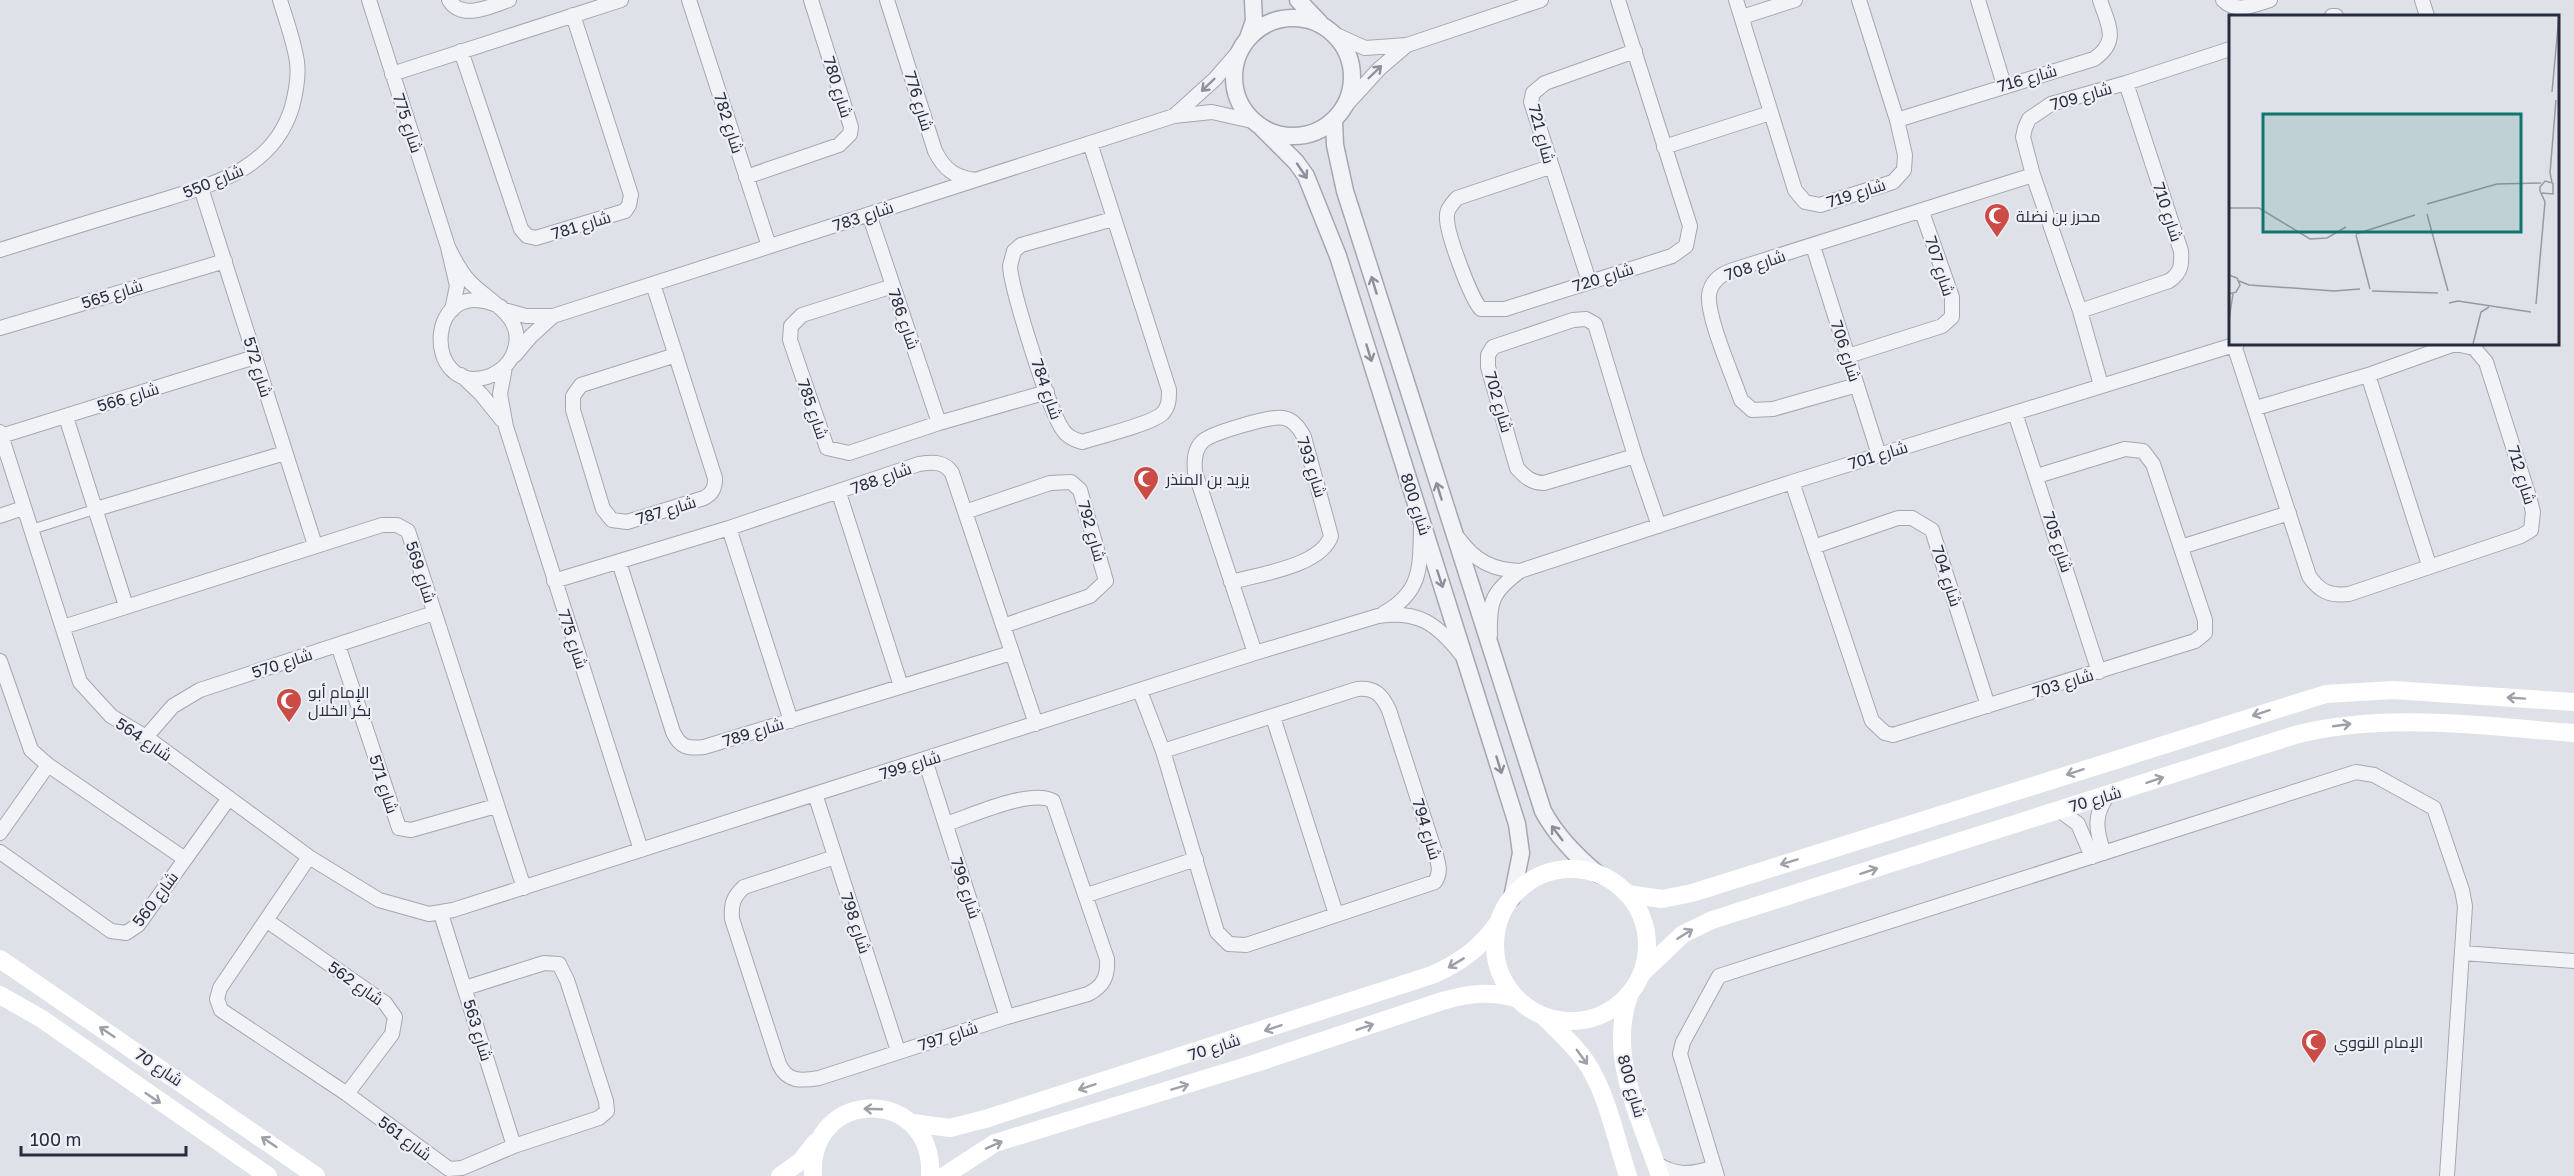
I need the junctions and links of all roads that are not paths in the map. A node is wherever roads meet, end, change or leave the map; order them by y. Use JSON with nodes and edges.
{"nodes":[{"id":1,"x":280,"y":0,"type":"edge"},
{"id":2,"x":369,"y":0,"type":"edge"},
{"id":3,"x":449,"y":0,"type":"edge"},
{"id":4,"x":509,"y":0,"type":"edge"},
{"id":5,"x":621,"y":0,"type":"edge"},
{"id":6,"x":689,"y":0,"type":"edge"},
{"id":7,"x":811,"y":0,"type":"edge"},
{"id":8,"x":887,"y":0,"type":"edge"},
{"id":9,"x":1253,"y":0,"type":"edge"},
{"id":10,"x":1298,"y":0,"type":"edge"},
{"id":11,"x":1541,"y":0,"type":"edge"},
{"id":12,"x":1618,"y":0,"type":"edge"},
{"id":13,"x":1736,"y":0,"type":"edge"},
{"id":14,"x":1795,"y":0,"type":"edge"},
{"id":15,"x":1859,"y":0,"type":"edge"},
{"id":16,"x":1978,"y":0,"type":"edge"},
{"id":17,"x":2100,"y":0,"type":"edge"},
{"id":18,"x":2223,"y":0,"type":"edge"},
{"id":19,"x":2270,"y":0,"type":"edge"},
{"id":20,"x":2422,"y":0,"type":"edge"},
{"id":21,"x":1503,"y":6,"type":"edge"},
{"id":22,"x":573,"y":15,"type":"junction"},
{"id":23,"x":2427,"y":15,"type":"edge"},
{"id":24,"x":1742,"y":16,"type":"junction"},
{"id":25,"x":1329,"y":30,"type":"junction"},
{"id":26,"x":1244,"y":44,"type":"junction"},
{"id":27,"x":1407,"y":45,"type":"junction"},
{"id":28,"x":2229,"y":49,"type":"edge"},
{"id":29,"x":461,"y":51,"type":"junction"},
{"id":30,"x":1635,"y":51,"type":"junction"},
{"id":31,"x":392,"y":74,"type":"junction"},
{"id":32,"x":2127,"y":83,"type":"junction"},
{"id":33,"x":2004,"y":85,"type":"junction"},
{"id":34,"x":1347,"y":104,"type":"junction"},
{"id":35,"x":1770,"y":113,"type":"junction"},
{"id":36,"x":1174,"y":116,"type":"junction"},
{"id":37,"x":1896,"y":120,"type":"junction"},
{"id":38,"x":1334,"y":121,"type":"junction"},
{"id":39,"x":1257,"y":124,"type":"junction"},
{"id":40,"x":1090,"y":143,"type":"junction"},
{"id":41,"x":1664,"y":147,"type":"junction"},
{"id":42,"x":1550,"y":167,"type":"junction"},
{"id":43,"x":2033,"y":175,"type":"junction"},
{"id":44,"x":746,"y":177,"type":"junction"},
{"id":45,"x":976,"y":180,"type":"junction"},
{"id":46,"x":201,"y":188,"type":"junction"},
{"id":47,"x":1922,"y":212,"type":"junction"},
{"id":48,"x":870,"y":214,"type":"junction"},
{"id":49,"x":1113,"y":219,"type":"junction"},
{"id":50,"x":769,"y":246,"type":"junction"},
{"id":51,"x":1813,"y":246,"type":"junction"},
{"id":52,"x":448,"y":247,"type":"junction"},
{"id":53,"x":0,"y":250,"type":"edge"},
{"id":54,"x":225,"y":261,"type":"junction"},
{"id":55,"x":1588,"y":281,"type":"junction"},
{"id":56,"x":653,"y":284,"type":"junction"},
{"id":57,"x":893,"y":286,"type":"junction"},
{"id":58,"x":503,"y":309,"type":"junction"},
{"id":59,"x":452,"y":310,"type":"junction"},
{"id":60,"x":2080,"y":311,"type":"junction"},
{"id":61,"x":553,"y":316,"type":"junction"},
{"id":62,"x":0,"y":328,"type":"edge"},
{"id":63,"x":2233,"y":345,"type":"edge"},
{"id":64,"x":2236,"y":345,"type":"edge"},
{"id":65,"x":2452,"y":345,"type":"edge"},
{"id":66,"x":2460,"y":345,"type":"edge"},
{"id":67,"x":676,"y":355,"type":"junction"},
{"id":68,"x":1848,"y":356,"type":"junction"},
{"id":69,"x":255,"y":357,"type":"junction"},
{"id":70,"x":508,"y":363,"type":"junction"},
{"id":71,"x":459,"y":374,"type":"junction"},
{"id":72,"x":2368,"y":375,"type":"junction"},
{"id":73,"x":1857,"y":385,"type":"junction"},
{"id":74,"x":2101,"y":385,"type":"junction"},
{"id":75,"x":1047,"y":392,"type":"junction"},
{"id":76,"x":2256,"y":408,"type":"junction"},
{"id":77,"x":2015,"y":413,"type":"junction"},
{"id":78,"x":66,"y":417,"type":"junction"},
{"id":79,"x":939,"y":423,"type":"junction"},
{"id":80,"x":506,"y":427,"type":"junction"},
{"id":81,"x":1,"y":434,"type":"edge"},
{"id":82,"x":285,"y":453,"type":"junction"},
{"id":83,"x":1879,"y":455,"type":"junction"},
{"id":84,"x":1635,"y":456,"type":"junction"},
{"id":85,"x":2037,"y":476,"type":"junction"},
{"id":86,"x":1792,"y":482,"type":"junction"},
{"id":87,"x":839,"y":493,"type":"junction"},
{"id":88,"x":23,"y":508,"type":"junction"},
{"id":89,"x":96,"y":509,"type":"junction"},
{"id":90,"x":965,"y":512,"type":"junction"},
{"id":91,"x":2289,"y":513,"type":"junction"},
{"id":92,"x":0,"y":516,"type":"edge"},
{"id":93,"x":1421,"y":522,"type":"junction"},
{"id":94,"x":1450,"y":526,"type":"junction"},
{"id":95,"x":1659,"y":526,"type":"junction"},
{"id":96,"x":729,"y":528,"type":"junction"},
{"id":97,"x":30,"y":530,"type":"junction"},
{"id":98,"x":315,"y":545,"type":"junction"},
{"id":99,"x":1816,"y":546,"type":"junction"},
{"id":100,"x":2181,"y":547,"type":"junction"},
{"id":101,"x":619,"y":562,"type":"junction"},
{"id":102,"x":2429,"y":565,"type":"junction"},
{"id":103,"x":1520,"y":571,"type":"junction"},
{"id":104,"x":555,"y":582,"type":"junction"},
{"id":105,"x":1231,"y":582,"type":"junction"},
{"id":106,"x":126,"y":606,"type":"junction"},
{"id":107,"x":434,"y":613,"type":"junction"},
{"id":108,"x":1378,"y":616,"type":"junction"},
{"id":109,"x":1003,"y":626,"type":"junction"},
{"id":110,"x":63,"y":627,"type":"junction"},
{"id":111,"x":338,"y":645,"type":"junction"},
{"id":112,"x":1490,"y":649,"type":"junction"},
{"id":113,"x":1011,"y":653,"type":"junction"},
{"id":114,"x":1255,"y":653,"type":"junction"},
{"id":115,"x":1467,"y":660,"type":"junction"},
{"id":116,"x":0,"y":661,"type":"edge"},
{"id":117,"x":2098,"y":672,"type":"junction"},
{"id":118,"x":901,"y":686,"type":"junction"},
{"id":119,"x":1140,"y":691,"type":"junction"},
{"id":120,"x":2574,"y":702,"type":"edge"},
{"id":121,"x":1988,"y":705,"type":"junction"},
{"id":122,"x":1273,"y":717,"type":"junction"},
{"id":123,"x":791,"y":721,"type":"junction"},
{"id":124,"x":1036,"y":724,"type":"junction"},
{"id":125,"x":2574,"y":734,"type":"edge"},
{"id":126,"x":146,"y":737,"type":"junction"},
{"id":127,"x":1163,"y":751,"type":"junction"},
{"id":128,"x":926,"y":760,"type":"junction"},
{"id":129,"x":48,"y":765,"type":"junction"},
{"id":130,"x":815,"y":794,"type":"junction"},
{"id":131,"x":2108,"y":795,"type":"junction"},
{"id":132,"x":229,"y":798,"type":"junction"},
{"id":133,"x":496,"y":806,"type":"junction"},
{"id":134,"x":2059,"y":810,"type":"junction"},
{"id":135,"x":946,"y":824,"type":"junction"},
{"id":136,"x":0,"y":833,"type":"edge"},
{"id":137,"x":641,"y":850,"type":"junction"},
{"id":138,"x":0,"y":852,"type":"edge"},
{"id":139,"x":2098,"y":855,"type":"junction"},
{"id":140,"x":309,"y":857,"type":"junction"},
{"id":141,"x":835,"y":857,"type":"junction"},
{"id":142,"x":185,"y":859,"type":"junction"},
{"id":143,"x":1197,"y":859,"type":"junction"},
{"id":144,"x":1598,"y":874,"type":"junction"},
{"id":145,"x":524,"y":888,"type":"junction"},
{"id":146,"x":1087,"y":894,"type":"junction"},
{"id":147,"x":1627,"y":894,"type":"junction"},
{"id":148,"x":1512,"y":898,"type":"junction"},
{"id":149,"x":441,"y":914,"type":"junction"},
{"id":150,"x":1336,"y":914,"type":"junction"},
{"id":151,"x":266,"y":920,"type":"junction"},
{"id":152,"x":1498,"y":923,"type":"junction"},
{"id":153,"x":2462,"y":952,"type":"junction"},
{"id":154,"x":0,"y":960,"type":"edge"},
{"id":155,"x":2574,"y":961,"type":"edge"},
{"id":156,"x":1642,"y":973,"type":"junction"},
{"id":157,"x":465,"y":988,"type":"junction"},
{"id":158,"x":1629,"y":994,"type":"junction"},
{"id":159,"x":0,"y":995,"type":"edge"},
{"id":160,"x":1516,"y":998,"type":"junction"},
{"id":161,"x":1542,"y":1015,"type":"junction"},
{"id":162,"x":1007,"y":1017,"type":"junction"},
{"id":163,"x":898,"y":1051,"type":"junction"},
{"id":164,"x":347,"y":1094,"type":"junction"},
{"id":165,"x":912,"y":1123,"type":"junction"},
{"id":166,"x":828,"y":1127,"type":"junction"},
{"id":167,"x":514,"y":1146,"type":"junction"},
{"id":168,"x":1658,"y":1169,"type":"edge"},
{"id":169,"x":1716,"y":1172,"type":"edge"},
{"id":170,"x":267,"y":1176,"type":"edge"},
{"id":171,"x":316,"y":1176,"type":"edge"},
{"id":172,"x":780,"y":1176,"type":"edge"},
{"id":173,"x":813,"y":1176,"type":"edge"},
{"id":174,"x":930,"y":1176,"type":"edge"},
{"id":175,"x":944,"y":1176,"type":"edge"},
{"id":176,"x":1628,"y":1176,"type":"edge"},
{"id":177,"x":2447,"y":1176,"type":"edge"}],
"edges":[{"from":1,"to":46,"type":"street","name":"شارع 550"},
{"from":2,"to":31,"type":"street","name":"شارع 775"},
{"from":3,"to":4,"type":"street"},
{"from":5,"to":22,"type":"street"},
{"from":6,"to":44,"type":"street","name":"شارع 782"},
{"from":7,"to":44,"type":"street","name":"شارع 780"},
{"from":8,"to":45,"type":"street","name":"شارع 776"},
{"from":9,"to":26,"type":"street"},
{"from":10,"to":25,"type":"street"},
{"from":11,"to":21,"type":"street"},
{"from":12,"to":30,"type":"street","name":"شارع 720"},
{"from":13,"to":24,"type":"street","name":"شارع 719"},
{"from":14,"to":24,"type":"street"},
{"from":15,"to":37,"type":"street","name":"شارع 719"},
{"from":16,"to":33,"type":"street"},
{"from":17,"to":33,"type":"street","name":"شارع 716"},
{"from":18,"to":19,"type":"street"},
{"from":20,"to":23,"type":"street"},
{"from":21,"to":27,"type":"street"},
{"from":22,"to":29,"type":"street"},
{"from":22,"to":29,"type":"street","name":"شارع 781"},
{"from":24,"to":35,"type":"street","name":"شارع 719"},
{"from":25,"to":26,"type":"street"},
{"from":25,"to":27,"type":"street"},
{"from":25,"to":34,"type":"street"},
{"from":26,"to":36,"type":"street","name":"شارع 783","one_way":true},
{"from":26,"to":39,"type":"street"},
{"from":34,"to":27,"type":"street","one_way":true},
{"from":28,"to":32,"type":"street","name":"شارع 709"},
{"from":29,"to":31,"type":"street"},
{"from":30,"to":41,"type":"street","name":"شارع 720"},
{"from":30,"to":42,"type":"street","name":"شارع 721"},
{"from":31,"to":52,"type":"street","name":"شارع 775"},
{"from":32,"to":43,"type":"street","name":"شارع 709"},
{"from":32,"to":60,"type":"street","name":"شارع 710"},
{"from":33,"to":37,"type":"street","name":"شارع 716"},
{"from":34,"to":38,"type":"street"},
{"from":35,"to":37,"type":"street","name":"شارع 719"},
{"from":35,"to":41,"type":"street"},
{"from":36,"to":39,"type":"street","name":"شارع 783"},
{"from":36,"to":40,"type":"street","name":"شارع 783"},
{"from":38,"to":39,"type":"street"},
{"from":94,"to":38,"type":"street","name":"شارع 800","one_way":true},
{"from":39,"to":93,"type":"street","name":"شارع 800","one_way":true},
{"from":40,"to":45,"type":"street","name":"شارع 783"},
{"from":40,"to":49,"type":"street","name":"شارع 784"},
{"from":41,"to":55,"type":"street","name":"شارع 720"},
{"from":42,"to":55,"type":"street","name":"شارع 721"},
{"from":42,"to":55,"type":"street","name":"شارع 720"},
{"from":43,"to":47,"type":"street","name":"شارع 708"},
{"from":43,"to":60,"type":"street","name":"شارع 709"},
{"from":44,"to":50,"type":"street","name":"شارع 782"},
{"from":45,"to":48,"type":"street","name":"شارع 783"},
{"from":46,"to":53,"type":"street","name":"شارع 550"},
{"from":46,"to":54,"type":"street","name":"شارع 572"},
{"from":47,"to":51,"type":"street","name":"شارع 708"},
{"from":47,"to":68,"type":"street","name":"شارع 707"},
{"from":48,"to":50,"type":"street","name":"شارع 783"},
{"from":48,"to":57,"type":"street","name":"شارع 786"},
{"from":49,"to":75,"type":"street","name":"شارع 784"},
{"from":49,"to":75,"type":"street","name":"شارع 784"},
{"from":50,"to":56,"type":"street","name":"شارع 783"},
{"from":51,"to":68,"type":"street","name":"شارع 706"},
{"from":51,"to":73,"type":"street","name":"شارع 708"},
{"from":52,"to":58,"type":"street","name":"شارع 775"},
{"from":52,"to":59,"type":"street","name":"شارع 775"},
{"from":54,"to":62,"type":"street","name":"شارع 565"},
{"from":54,"to":69,"type":"street","name":"شارع 572"},
{"from":56,"to":61,"type":"street","name":"شارع 783"},
{"from":56,"to":67,"type":"street","name":"شارع 787"},
{"from":57,"to":79,"type":"street","name":"شارع 786"},
{"from":57,"to":79,"type":"street","name":"شارع 785"},
{"from":58,"to":59,"type":"street"},
{"from":58,"to":61,"type":"street","name":"شارع 783"},
{"from":58,"to":70,"type":"street"},
{"from":59,"to":71,"type":"street"},
{"from":60,"to":74,"type":"street","name":"شارع 709"},
{"from":61,"to":70,"type":"street","name":"شارع 783"},
{"from":63,"to":74,"type":"street","name":"شارع 701"},
{"from":64,"to":76,"type":"street","name":"شارع 712"},
{"from":65,"to":72,"type":"street","name":"شارع 712"},
{"from":66,"to":102,"type":"street","name":"شارع 712"},
{"from":67,"to":67,"type":"street","name":"شارع 787"},
{"from":68,"to":73,"type":"street","name":"شارع 706"},
{"from":69,"to":78,"type":"street","name":"شارع 566"},
{"from":69,"to":82,"type":"street","name":"شارع 572"},
{"from":70,"to":71,"type":"street"},
{"from":70,"to":80,"type":"street","name":"شارع 775"},
{"from":71,"to":80,"type":"street","name":"شارع 775"},
{"from":72,"to":76,"type":"street","name":"شارع 712"},
{"from":72,"to":102,"type":"street"},
{"from":73,"to":83,"type":"street","name":"شارع 706"},
{"from":74,"to":77,"type":"street","name":"شارع 701"},
{"from":75,"to":79,"type":"street","name":"شارع 785"},
{"from":76,"to":91,"type":"street","name":"شارع 712"},
{"from":77,"to":83,"type":"street","name":"شارع 701"},
{"from":77,"to":85,"type":"street","name":"شارع 705"},
{"from":78,"to":81,"type":"street","name":"شارع 566"},
{"from":78,"to":89,"type":"street"},
{"from":80,"to":104,"type":"street","name":"شارع 775"},
{"from":81,"to":88,"type":"street","name":"شارع 564"},
{"from":82,"to":89,"type":"street"},
{"from":82,"to":98,"type":"street","name":"شارع 572"},
{"from":83,"to":86,"type":"street","name":"شارع 701"},
{"from":84,"to":84,"type":"street","name":"شارع 702"},
{"from":84,"to":95,"type":"street","name":"شارع 702"},
{"from":85,"to":100,"type":"street","name":"شارع 703"},
{"from":85,"to":117,"type":"street","name":"شارع 705"},
{"from":86,"to":95,"type":"street","name":"شارع 701"},
{"from":86,"to":99,"type":"street","name":"شارع 703"},
{"from":87,"to":90,"type":"street","name":"شارع 788"},
{"from":87,"to":96,"type":"street","name":"شارع 788"},
{"from":87,"to":118,"type":"street"},
{"from":88,"to":92,"type":"street"},
{"from":88,"to":97,"type":"street","name":"شارع 564"},
{"from":89,"to":97,"type":"street"},
{"from":89,"to":106,"type":"street"},
{"from":90,"to":109,"type":"street","name":"شارع 788"},
{"from":90,"to":109,"type":"street","name":"شارع 792"},
{"from":91,"to":100,"type":"street"},
{"from":91,"to":102,"type":"street","name":"شارع 712"},
{"from":93,"to":108,"type":"street","name":"شارع 799"},
{"from":93,"to":115,"type":"street","name":"شارع 800","one_way":true},
{"from":94,"to":103,"type":"street","name":"شارع 701"},
{"from":94,"to":112,"type":"street","name":"شارع 800"},
{"from":95,"to":103,"type":"street","name":"شارع 701"},
{"from":96,"to":101,"type":"street","name":"شارع 788"},
{"from":96,"to":123,"type":"street"},
{"from":97,"to":110,"type":"street","name":"شارع 564"},
{"from":98,"to":106,"type":"street","name":"شارع 569"},
{"from":98,"to":107,"type":"street","name":"شارع 569"},
{"from":99,"to":121,"type":"street","name":"شارع 704"},
{"from":99,"to":121,"type":"street","name":"شارع 703"},
{"from":100,"to":117,"type":"street","name":"شارع 703"},
{"from":101,"to":104,"type":"street","name":"شارع 788"},
{"from":101,"to":123,"type":"street","name":"شارع 789"},
{"from":103,"to":112,"type":"street","name":"شارع 701"},
{"from":104,"to":137,"type":"street","name":"شارع 775"},
{"from":105,"to":105,"type":"street","name":"شارع 793"},
{"from":105,"to":114,"type":"street","name":"شارع 793"},
{"from":106,"to":110,"type":"street","name":"شارع 569"},
{"from":107,"to":111,"type":"street","name":"شارع 570"},
{"from":107,"to":133,"type":"street","name":"شارع 569"},
{"from":108,"to":114,"type":"street","name":"شارع 799"},
{"from":108,"to":115,"type":"street","name":"شارع 799"},
{"from":109,"to":113,"type":"street","name":"شارع 788"},
{"from":110,"to":126,"type":"street","name":"شارع 564"},
{"from":111,"to":126,"type":"street","name":"شارع 570"},
{"from":111,"to":133,"type":"street","name":"شارع 571"},
{"from":144,"to":112,"type":"street","name":"شارع 800","one_way":true},
{"from":113,"to":118,"type":"street","name":"شارع 789"},
{"from":113,"to":124,"type":"street","name":"شارع 788"},
{"from":114,"to":119,"type":"street","name":"شارع 799"},
{"from":115,"to":148,"type":"street","name":"شارع 800","one_way":true},
{"from":116,"to":129,"type":"street"},
{"from":117,"to":121,"type":"street","name":"شارع 703"},
{"from":118,"to":123,"type":"street","name":"شارع 789"},
{"from":119,"to":124,"type":"street","name":"شارع 799"},
{"from":119,"to":127,"type":"street","name":"شارع 794"},
{"from":120,"to":147,"type":"main road","name":"شارع 70","one_way":true},
{"from":122,"to":127,"type":"street","name":"شارع 794"},
{"from":122,"to":150,"type":"street"},
{"from":122,"to":150,"type":"street","name":"شارع 794"},
{"from":124,"to":128,"type":"street","name":"شارع 799"},
{"from":131,"to":125,"type":"main road","name":"شارع 70","one_way":true},
{"from":126,"to":132,"type":"street","name":"شارع 564"},
{"from":127,"to":143,"type":"street","name":"شارع 794"},
{"from":128,"to":130,"type":"street","name":"شارع 799"},
{"from":128,"to":135,"type":"street","name":"شارع 796"},
{"from":129,"to":136,"type":"street"},
{"from":129,"to":142,"type":"street"},
{"from":130,"to":137,"type":"street","name":"شارع 799"},
{"from":130,"to":141,"type":"street","name":"شارع 798"},
{"from":131,"to":134,"type":"main road","name":"شارع 70"},
{"from":131,"to":139,"type":"street"},
{"from":132,"to":140,"type":"street","name":"شارع 564"},
{"from":132,"to":142,"type":"street","name":"شارع 560"},
{"from":133,"to":145,"type":"street","name":"شارع 569"},
{"from":134,"to":139,"type":"street"},
{"from":156,"to":134,"type":"main road","name":"شارع 70","one_way":true},
{"from":135,"to":146,"type":"street","name":"شارع 797"},
{"from":135,"to":162,"type":"street","name":"شارع 796"},
{"from":137,"to":145,"type":"street","name":"شارع 799"},
{"from":138,"to":142,"type":"street","name":"شارع 560"},
{"from":139,"to":153,"type":"street"},
{"from":139,"to":169,"type":"street"},
{"from":140,"to":149,"type":"street","name":"شارع 564"},
{"from":140,"to":151,"type":"street","name":"شارع 561"},
{"from":141,"to":163,"type":"street","name":"شارع 798"},
{"from":141,"to":163,"type":"street","name":"شارع 797"},
{"from":143,"to":146,"type":"street"},
{"from":143,"to":150,"type":"street","name":"شارع 794"},
{"from":144,"to":147,"type":"main road"},
{"from":144,"to":148,"type":"main road"},
{"from":145,"to":149,"type":"street","name":"شارع 799"},
{"from":146,"to":162,"type":"street","name":"شارع 797"},
{"from":147,"to":156,"type":"main road"},
{"from":148,"to":152,"type":"main road"},
{"from":149,"to":157,"type":"street","name":"شارع 563"},
{"from":151,"to":164,"type":"street","name":"شارع 562"},
{"from":151,"to":164,"type":"street","name":"شارع 561"},
{"from":152,"to":160,"type":"main road"},
{"from":152,"to":165,"type":"main road","name":"شارع 70","one_way":true},
{"from":153,"to":155,"type":"street"},
{"from":153,"to":177,"type":"street"},
{"from":171,"to":154,"type":"main road","name":"شارع 70","one_way":true},
{"from":156,"to":158,"type":"main road"},
{"from":157,"to":167,"type":"street","name":"شارع 563"},
{"from":157,"to":167,"type":"street","name":"شارع 561"},
{"from":158,"to":161,"type":"main road"},
{"from":158,"to":168,"type":"main road","name":"شارع 800"},
{"from":159,"to":170,"type":"main road","name":"شارع 70","one_way":true},
{"from":160,"to":161,"type":"main road"},
{"from":175,"to":160,"type":"main road","name":"شارع 70","one_way":true},
{"from":161,"to":176,"type":"main road","name":"شارع 800","one_way":true},
{"from":162,"to":163,"type":"street","name":"شارع 797"},
{"from":164,"to":167,"type":"street","name":"شارع 561"},
{"from":165,"to":166,"type":"main road","one_way":true},
{"from":165,"to":174,"type":"main road"},
{"from":166,"to":172,"type":"main road"},
{"from":166,"to":173,"type":"main road"},
{"from":168,"to":169,"type":"street"}]}
